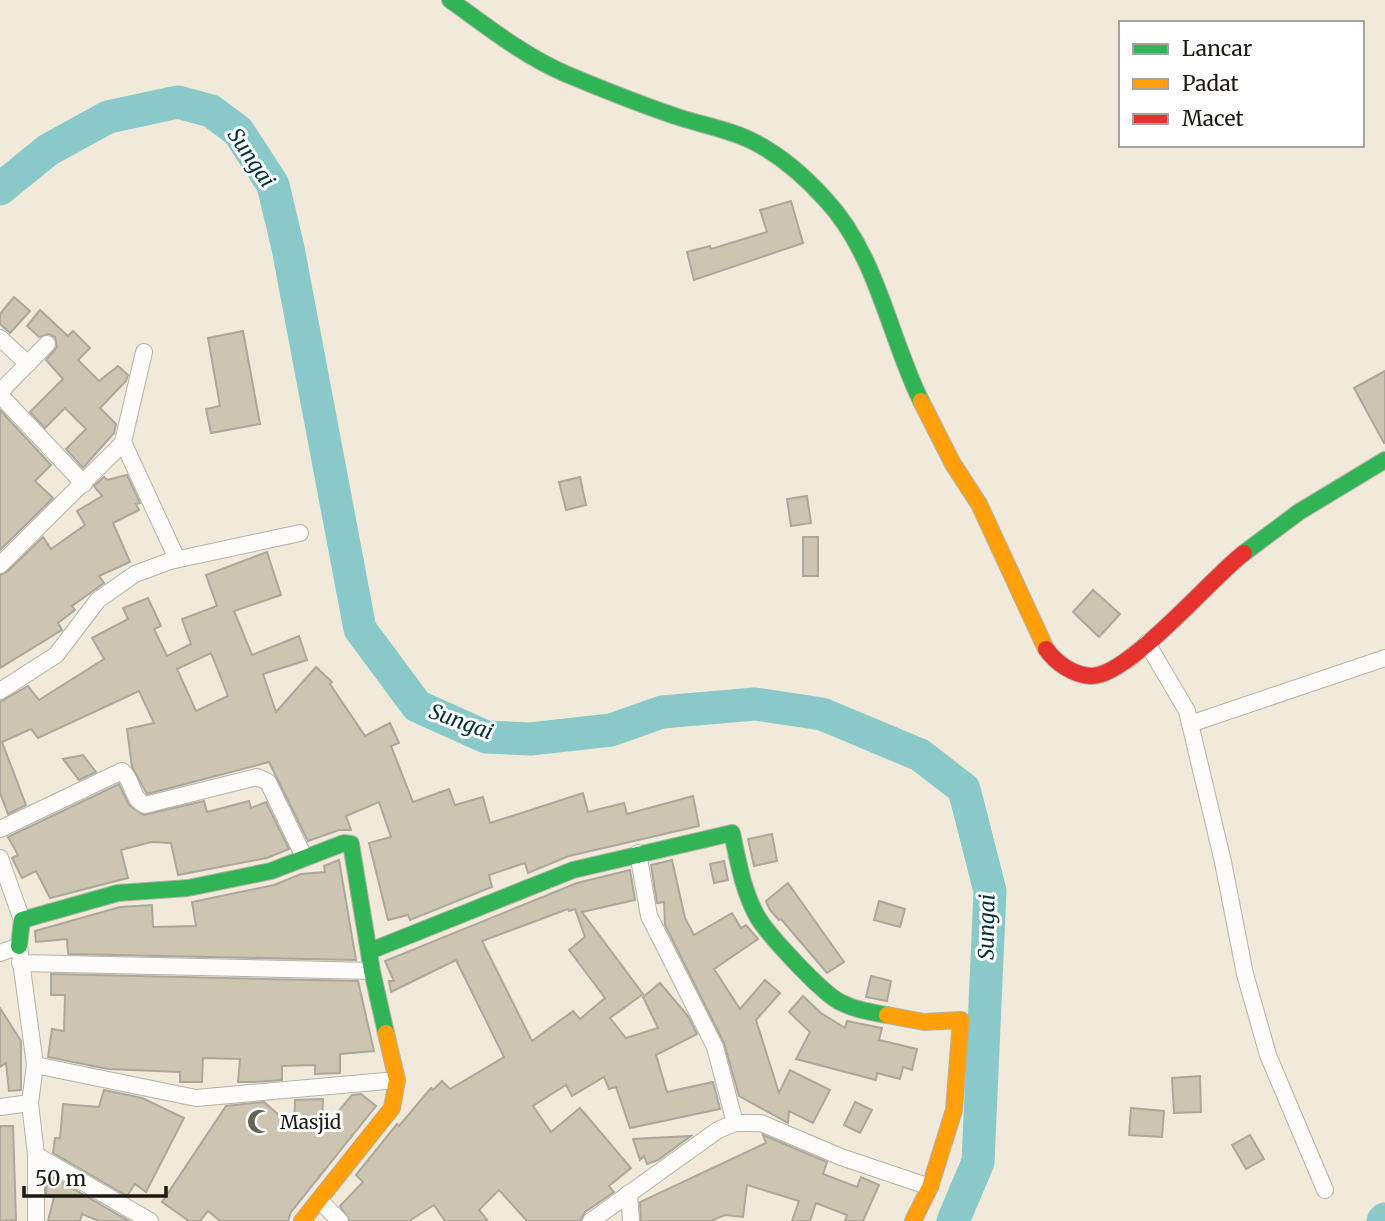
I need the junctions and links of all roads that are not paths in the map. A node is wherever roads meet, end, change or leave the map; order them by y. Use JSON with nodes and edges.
{"nodes":[{"id":1,"x":450,"y":0,"type":"edge"},
{"id":2,"x":0,"y":338,"type":"edge"},
{"id":3,"x":47,"y":344,"type":"dead end"},
{"id":4,"x":144,"y":352,"type":"dead end"},
{"id":5,"x":28,"y":364,"type":"junction"},
{"id":6,"x":0,"y":393,"type":"edge"},
{"id":7,"x":123,"y":442,"type":"junction"},
{"id":8,"x":1385,"y":460,"type":"edge"},
{"id":9,"x":84,"y":484,"type":"junction"},
{"id":10,"x":300,"y":533,"type":"dead end"},
{"id":11,"x":177,"y":559,"type":"junction"},
{"id":12,"x":0,"y":565,"type":"edge"},
{"id":13,"x":1147,"y":643,"type":"junction"},
{"id":14,"x":1385,"y":658,"type":"edge"},
{"id":15,"x":0,"y":691,"type":"edge"},
{"id":16,"x":1190,"y":724,"type":"junction"},
{"id":17,"x":0,"y":829,"type":"edge"},
{"id":18,"x":638,"y":853,"type":"junction"},
{"id":19,"x":304,"y":857,"type":"junction"},
{"id":20,"x":0,"y":858,"type":"edge"},
{"id":21,"x":22,"y":920,"type":"junction"},
{"id":22,"x":19,"y":946,"type":"junction"},
{"id":23,"x":370,"y":951,"type":"junction"},
{"id":24,"x":0,"y":953,"type":"edge"},
{"id":25,"x":20,"y":963,"type":"junction"},
{"id":26,"x":372,"y":971,"type":"junction"},
{"id":27,"x":35,"y":1065,"type":"junction"},
{"id":28,"x":397,"y":1080,"type":"junction"},
{"id":29,"x":30,"y":1103,"type":"junction"},
{"id":30,"x":0,"y":1107,"type":"edge"},
{"id":31,"x":735,"y":1123,"type":"junction"},
{"id":32,"x":36,"y":1155,"type":"junction"},
{"id":33,"x":930,"y":1187,"type":"junction"},
{"id":34,"x":1325,"y":1190,"type":"dead end"},
{"id":35,"x":629,"y":1193,"type":"junction"},
{"id":36,"x":319,"y":1200,"type":"junction"},
{"id":37,"x":36,"y":1221,"type":"edge"},
{"id":38,"x":150,"y":1221,"type":"edge"},
{"id":39,"x":302,"y":1221,"type":"edge"},
{"id":40,"x":340,"y":1221,"type":"edge"},
{"id":41,"x":591,"y":1221,"type":"edge"},
{"id":42,"x":631,"y":1221,"type":"edge"},
{"id":43,"x":913,"y":1221,"type":"edge"}],
"edges":[{"from":1,"to":13,"type":"main road"},
{"from":2,"to":5,"type":"street"},
{"from":3,"to":5,"type":"street"},
{"from":4,"to":7,"type":"street"},
{"from":5,"to":6,"type":"street"},
{"from":6,"to":9,"type":"street"},
{"from":7,"to":9,"type":"street"},
{"from":7,"to":11,"type":"street"},
{"from":8,"to":13,"type":"main road"},
{"from":9,"to":12,"type":"street"},
{"from":10,"to":11,"type":"street"},
{"from":11,"to":15,"type":"street"},
{"from":13,"to":16,"type":"street"},
{"from":14,"to":16,"type":"street"},
{"from":16,"to":34,"type":"street"},
{"from":17,"to":19,"type":"street"},
{"from":18,"to":23,"type":"main road"},
{"from":18,"to":31,"type":"street"},
{"from":18,"to":33,"type":"main road"},
{"from":19,"to":21,"type":"main road"},
{"from":19,"to":23,"type":"main road"},
{"from":20,"to":21,"type":"street"},
{"from":21,"to":22,"type":"main road"},
{"from":22,"to":24,"type":"street"},
{"from":22,"to":25,"type":"street"},
{"from":23,"to":26,"type":"main road"},
{"from":25,"to":26,"type":"street"},
{"from":25,"to":27,"type":"street"},
{"from":26,"to":28,"type":"main road"},
{"from":27,"to":28,"type":"street"},
{"from":27,"to":29,"type":"street"},
{"from":28,"to":36,"type":"main road"},
{"from":29,"to":30,"type":"street"},
{"from":29,"to":32,"type":"street"},
{"from":31,"to":33,"type":"street"},
{"from":31,"to":35,"type":"street"},
{"from":32,"to":37,"type":"street"},
{"from":32,"to":38,"type":"street"},
{"from":33,"to":43,"type":"main road"},
{"from":35,"to":41,"type":"street"},
{"from":35,"to":42,"type":"street"},
{"from":36,"to":39,"type":"main road"},
{"from":36,"to":40,"type":"street"}]}
